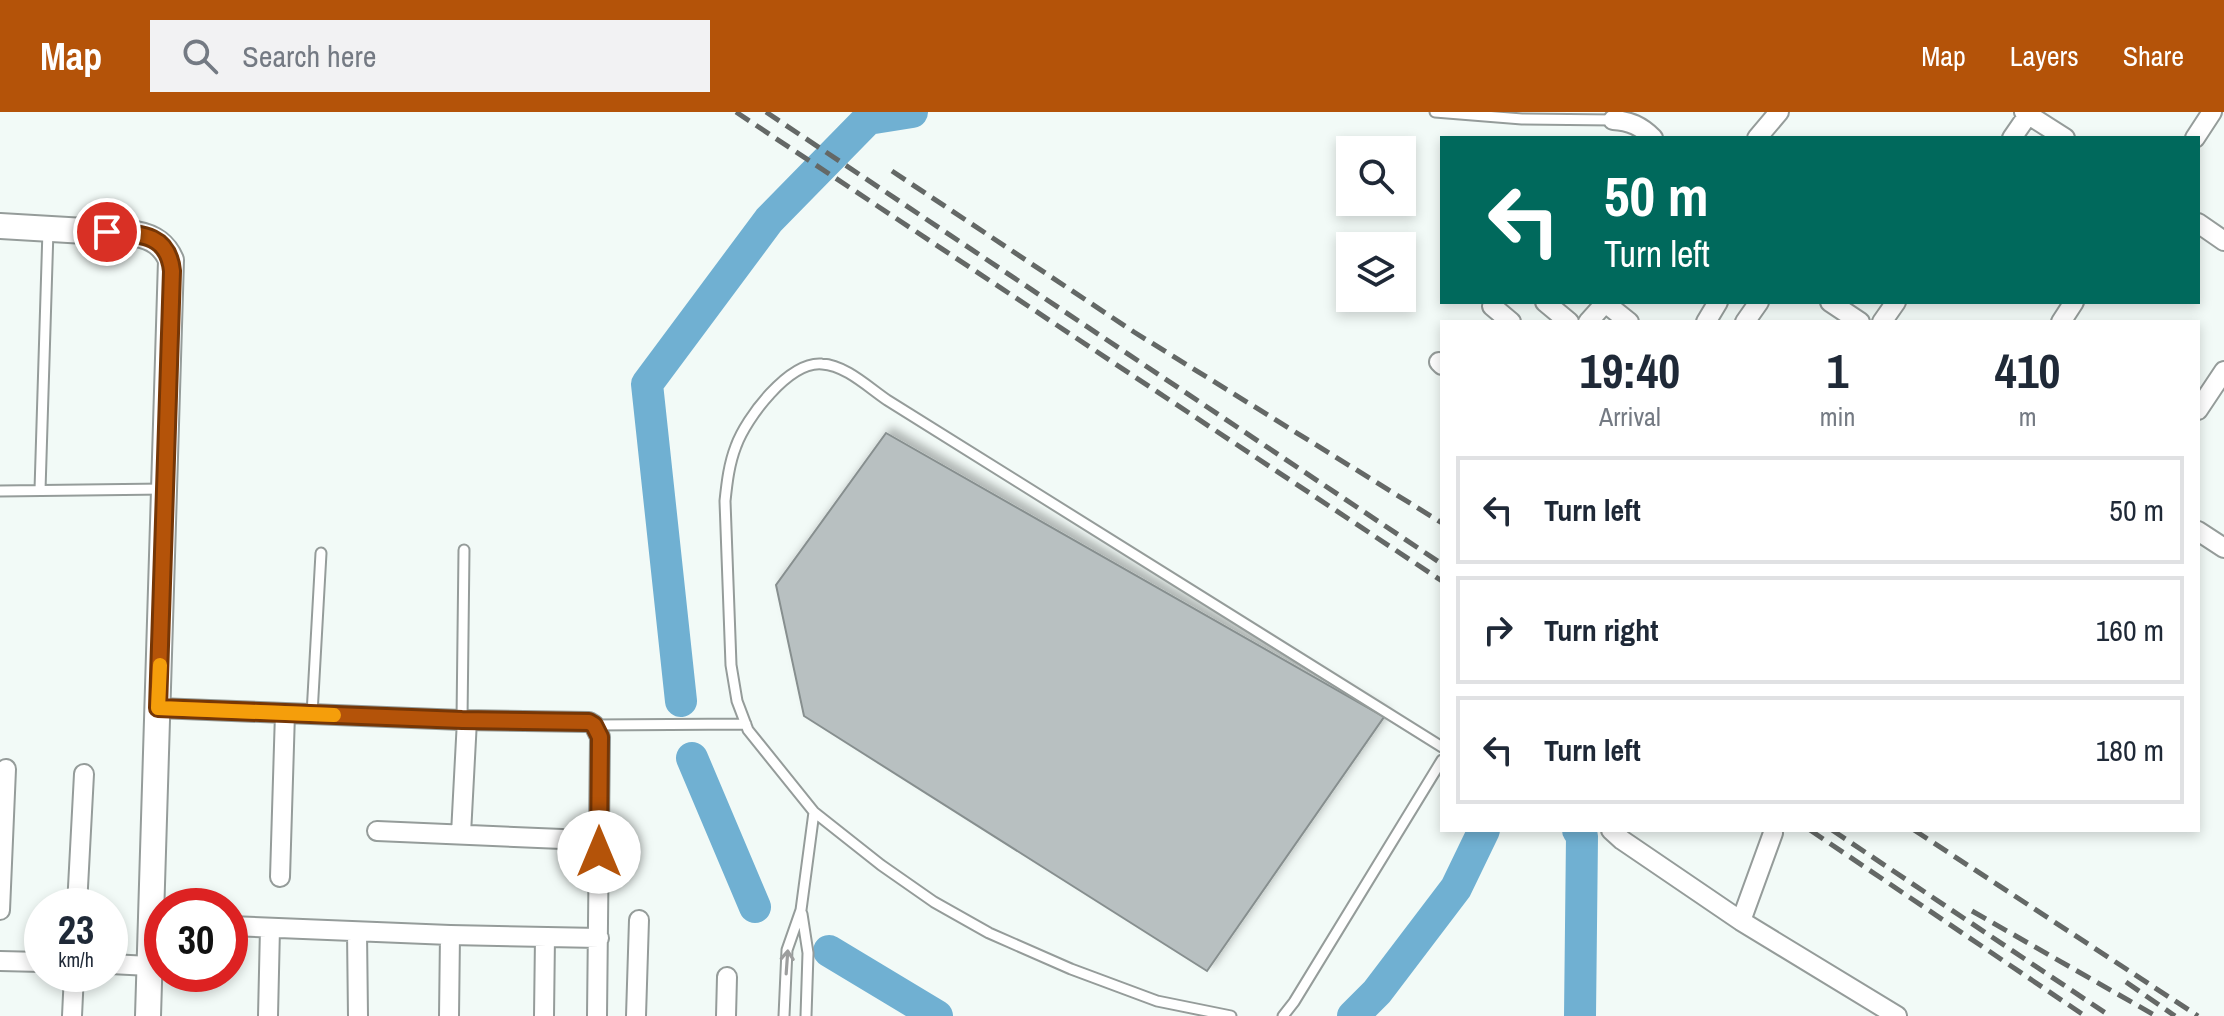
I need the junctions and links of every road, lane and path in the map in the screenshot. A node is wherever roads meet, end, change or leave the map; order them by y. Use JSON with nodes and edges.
{"nodes":[{"id":1,"x":1435,"y":112,"type":"edge"},
{"id":2,"x":1779,"y":112,"type":"edge"},
{"id":3,"x":2212,"y":112,"type":"edge"},
{"id":4,"x":2027,"y":113,"type":"edge"},
{"id":5,"x":1613,"y":120,"type":"joint"},
{"id":6,"x":1651,"y":136,"type":"edge"},
{"id":7,"x":1759,"y":136,"type":"edge"},
{"id":8,"x":2013,"y":136,"type":"edge"},
{"id":9,"x":2062,"y":136,"type":"edge"},
{"id":10,"x":2196,"y":136,"type":"edge"},
{"id":11,"x":2200,"y":224,"type":"edge"},
{"id":12,"x":0,"y":226,"type":"edge"},
{"id":13,"x":48,"y":229,"type":"junction"},
{"id":14,"x":2224,"y":241,"type":"edge"},
{"id":15,"x":1547,"y":304,"type":"edge"},
{"id":16,"x":1603,"y":304,"type":"edge"},
{"id":17,"x":1607,"y":304,"type":"edge"},
{"id":18,"x":1833,"y":304,"type":"edge"},
{"id":19,"x":1492,"y":306,"type":"dead end"},
{"id":20,"x":1509,"y":320,"type":"edge"},
{"id":21,"x":1567,"y":320,"type":"edge"},
{"id":22,"x":1590,"y":320,"type":"edge"},
{"id":23,"x":1627,"y":320,"type":"edge"},
{"id":24,"x":1857,"y":320,"type":"edge"},
{"id":25,"x":2224,"y":371,"type":"edge"},
{"id":26,"x":2200,"y":407,"type":"edge"},
{"id":27,"x":165,"y":489,"type":"junction"},
{"id":28,"x":40,"y":490,"type":"junction"},
{"id":29,"x":0,"y":491,"type":"edge"},
{"id":30,"x":2200,"y":532,"type":"edge"},
{"id":31,"x":2224,"y":548,"type":"edge"},
{"id":32,"x":464,"y":550,"type":"dead end"},
{"id":33,"x":321,"y":553,"type":"dead end"},
{"id":34,"x":158,"y":708,"type":"junction"},
{"id":35,"x":285,"y":713,"type":"junction"},
{"id":36,"x":312,"y":714,"type":"junction"},
{"id":37,"x":464,"y":720,"type":"junction"},
{"id":38,"x":746,"y":724,"type":"junction"},
{"id":39,"x":594,"y":725,"type":"junction"},
{"id":40,"x":1440,"y":746,"type":"edge"},
{"id":41,"x":1440,"y":763,"type":"edge"},
{"id":42,"x":6,"y":769,"type":"dead end"},
{"id":43,"x":84,"y":774,"type":"dead end"},
{"id":44,"x":814,"y":812,"type":"junction"},
{"id":45,"x":377,"y":831,"type":"dead end"},
{"id":46,"x":1613,"y":832,"type":"edge"},
{"id":47,"x":1773,"y":833,"type":"dead end"},
{"id":48,"x":461,"y":834,"type":"junction"},
{"id":49,"x":562,"y":839,"type":"dead end"},
{"id":50,"x":280,"y":877,"type":"dead end"},
{"id":51,"x":78,"y":888,"type":"edge"},
{"id":52,"x":157,"y":888,"type":"edge"},
{"id":53,"x":0,"y":910,"type":"edge"},
{"id":54,"x":801,"y":910,"type":"junction"},
{"id":55,"x":639,"y":920,"type":"dead end"},
{"id":56,"x":1741,"y":921,"type":"junction"},
{"id":57,"x":248,"y":927,"type":"edge"},
{"id":58,"x":270,"y":928,"type":"junction"},
{"id":59,"x":357,"y":932,"type":"junction"},
{"id":60,"x":450,"y":935,"type":"junction"},
{"id":61,"x":545,"y":937,"type":"junction"},
{"id":62,"x":599,"y":938,"type":"junction"},
{"id":63,"x":0,"y":961,"type":"edge"},
{"id":64,"x":24,"y":962,"type":"edge"},
{"id":65,"x":727,"y":977,"type":"dead end"},
{"id":66,"x":73,"y":992,"type":"edge"},
{"id":67,"x":149,"y":992,"type":"edge"},
{"id":68,"x":72,"y":1016,"type":"edge"},
{"id":69,"x":148,"y":1016,"type":"edge"},
{"id":70,"x":268,"y":1016,"type":"edge"},
{"id":71,"x":358,"y":1016,"type":"edge"},
{"id":72,"x":449,"y":1016,"type":"edge"},
{"id":73,"x":544,"y":1016,"type":"edge"},
{"id":74,"x":597,"y":1016,"type":"edge"},
{"id":75,"x":636,"y":1016,"type":"edge"},
{"id":76,"x":726,"y":1016,"type":"edge"},
{"id":77,"x":784,"y":1016,"type":"edge"},
{"id":78,"x":806,"y":1016,"type":"edge"},
{"id":79,"x":1231,"y":1016,"type":"edge"},
{"id":80,"x":1283,"y":1016,"type":"edge"},
{"id":81,"x":1897,"y":1016,"type":"edge"}],
"edges":[{"from":1,"to":5,"type":"lane"},
{"from":2,"to":7,"type":"street"},
{"from":3,"to":10,"type":"street"},
{"from":4,"to":8,"type":"street"},
{"from":4,"to":9,"type":"street"},
{"from":5,"to":6,"type":"street"},
{"from":11,"to":14,"type":"street"},
{"from":12,"to":13,"type":"street"},
{"from":13,"to":27,"type":"street"},
{"from":13,"to":28,"type":"lane"},
{"from":15,"to":21,"type":"street"},
{"from":16,"to":22,"type":"street"},
{"from":17,"to":23,"type":"street"},
{"from":18,"to":24,"type":"street"},
{"from":19,"to":20,"type":"street"},
{"from":25,"to":26,"type":"street"},
{"from":27,"to":28,"type":"lane"},
{"from":27,"to":34,"type":"street"},
{"from":28,"to":29,"type":"lane"},
{"from":30,"to":31,"type":"street"},
{"from":32,"to":37,"type":"lane"},
{"from":33,"to":36,"type":"lane"},
{"from":34,"to":35,"type":"street"},
{"from":34,"to":52,"type":"street"},
{"from":35,"to":36,"type":"street"},
{"from":35,"to":50,"type":"street"},
{"from":36,"to":37,"type":"street"},
{"from":37,"to":39,"type":"street"},
{"from":37,"to":48,"type":"street"},
{"from":38,"to":39,"type":"lane"},
{"from":38,"to":40,"type":"lane"},
{"from":38,"to":44,"type":"lane"},
{"from":39,"to":62,"type":"street"},
{"from":41,"to":80,"type":"lane"},
{"from":42,"to":53,"type":"street"},
{"from":43,"to":51,"type":"street"},
{"from":44,"to":54,"type":"lane"},
{"from":44,"to":79,"type":"lane"},
{"from":45,"to":48,"type":"street"},
{"from":46,"to":56,"type":"street"},
{"from":47,"to":56,"type":"street"},
{"from":48,"to":49,"type":"street"},
{"from":77,"to":54,"type":"lane","one_way":true},
{"from":54,"to":78,"type":"lane"},
{"from":55,"to":75,"type":"street"},
{"from":56,"to":81,"type":"street"},
{"from":57,"to":58,"type":"street"},
{"from":58,"to":59,"type":"street"},
{"from":58,"to":70,"type":"street"},
{"from":59,"to":60,"type":"street"},
{"from":59,"to":71,"type":"street"},
{"from":60,"to":61,"type":"street"},
{"from":60,"to":72,"type":"street"},
{"from":61,"to":62,"type":"street"},
{"from":61,"to":73,"type":"street"},
{"from":62,"to":74,"type":"street"},
{"from":63,"to":64,"type":"street"},
{"from":65,"to":76,"type":"street"},
{"from":66,"to":68,"type":"street"},
{"from":67,"to":69,"type":"street"}]}
